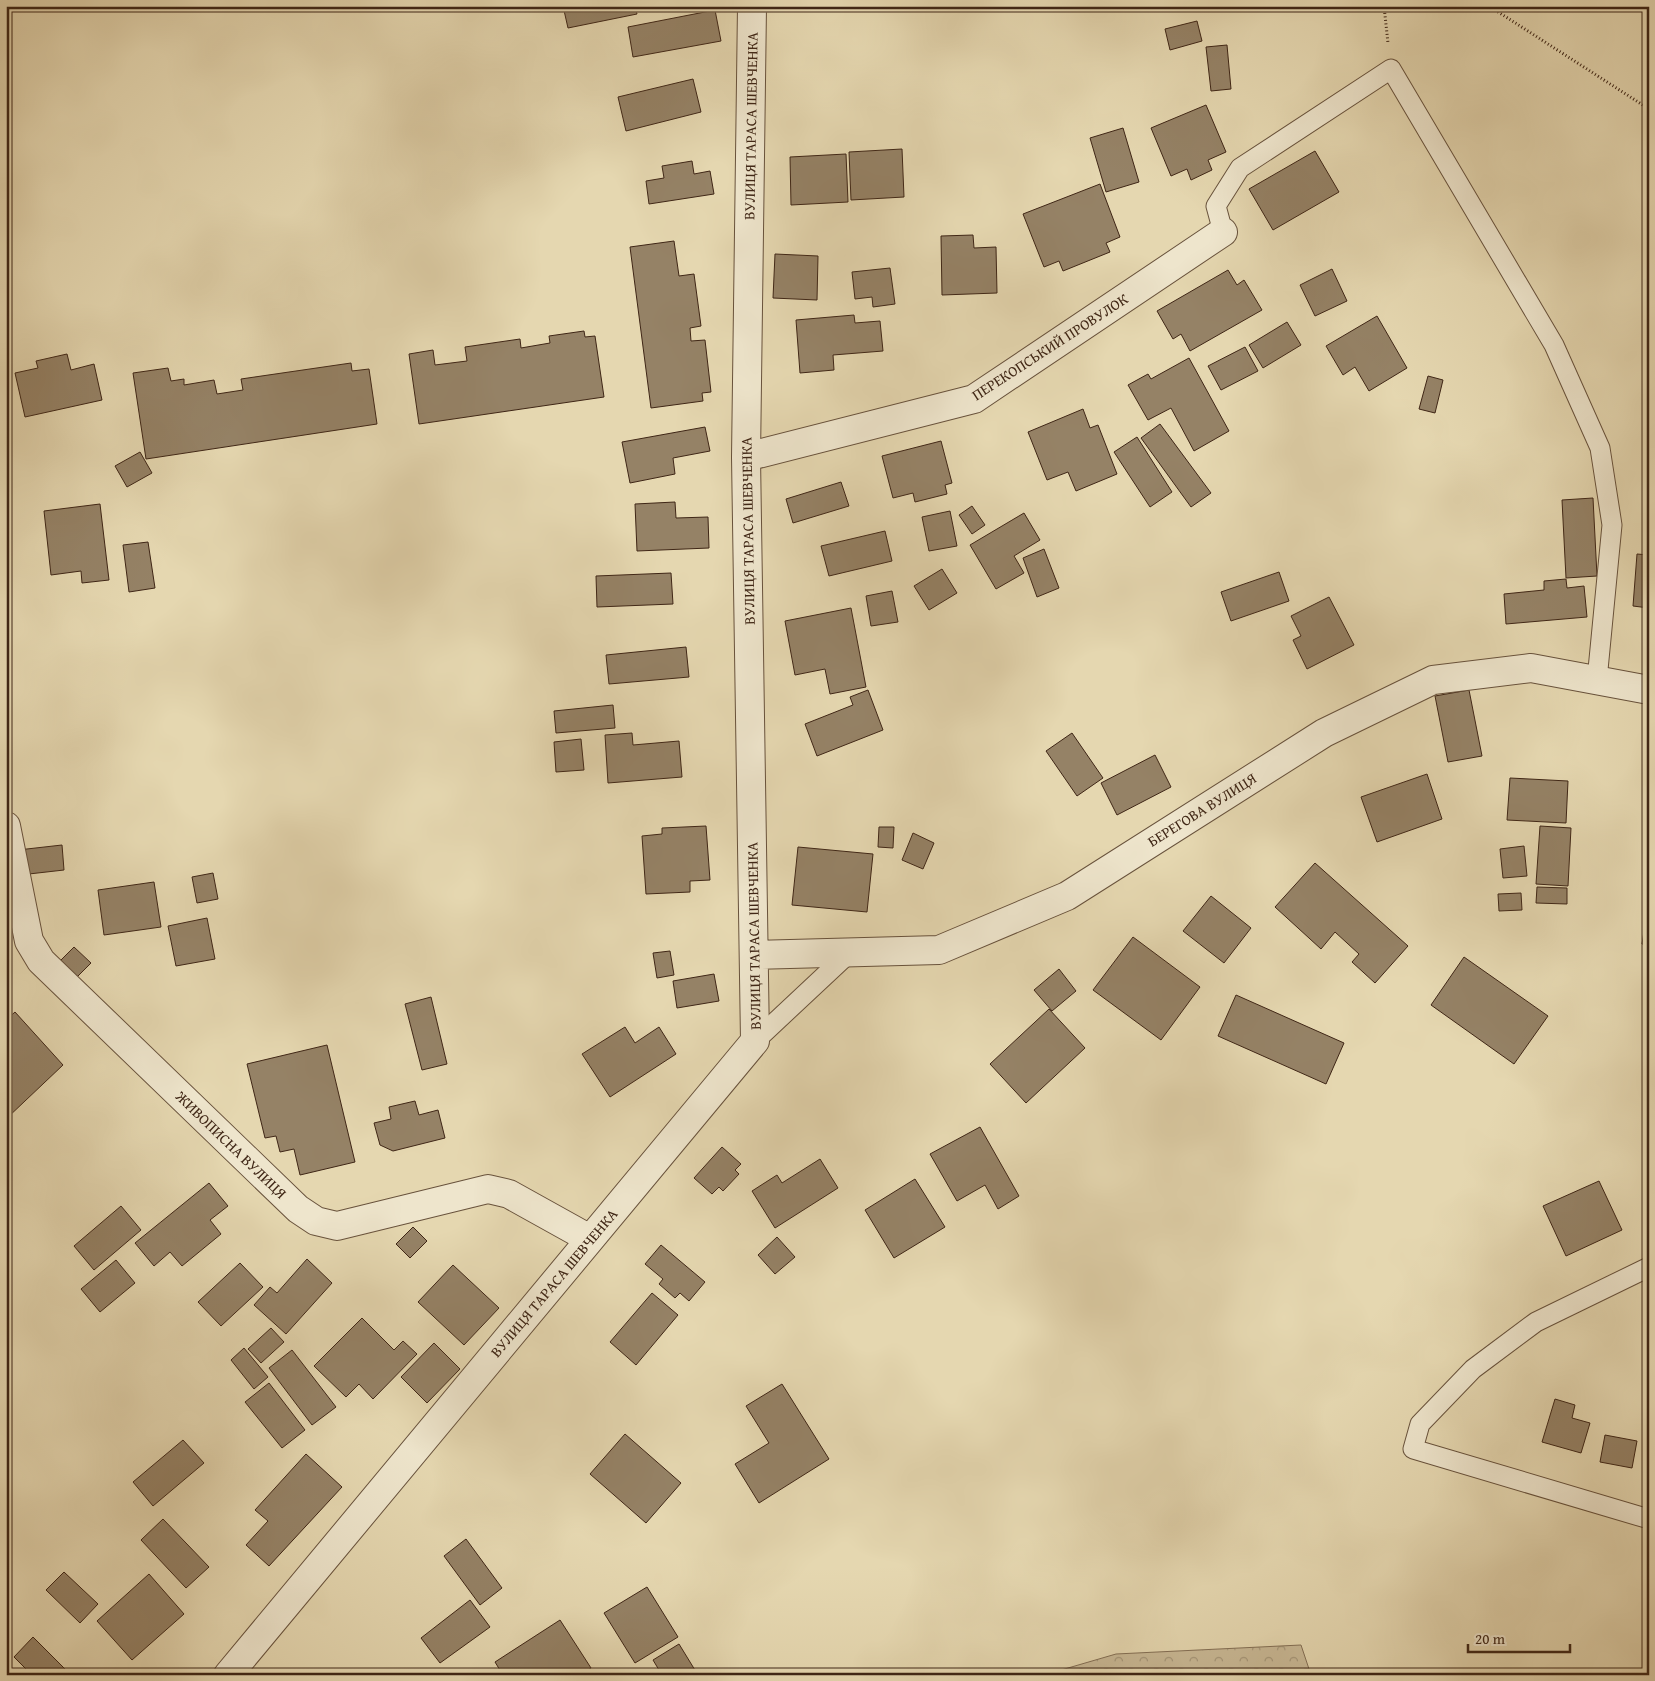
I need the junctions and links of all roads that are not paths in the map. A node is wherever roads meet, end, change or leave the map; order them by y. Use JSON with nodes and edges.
{"nodes":[{"id":1,"x":752,"y":6,"type":"edge"},
{"id":2,"x":1223,"y":232,"type":"joint"},
{"id":3,"x":746,"y":457,"type":"junction"},
{"id":4,"x":1597,"y":680,"type":"junction"},
{"id":5,"x":1649,"y":690,"type":"edge"},
{"id":6,"x":6,"y":826,"type":"edge"},
{"id":7,"x":849,"y":952,"type":"junction"},
{"id":8,"x":754,"y":956,"type":"junction"},
{"id":9,"x":755,"y":1041,"type":"junction"},
{"id":10,"x":590,"y":1239,"type":"junction"},
{"id":11,"x":1649,"y":1267,"type":"edge"},
{"id":12,"x":1649,"y":1519,"type":"edge"},
{"id":13,"x":228,"y":1675,"type":"edge"}],
"edges":[{"from":1,"to":3,"type":"street","name":"ВУЛИЦЯ ТАРАСА ШЕВЧЕНКА"},
{"from":2,"to":3,"type":"street","name":"ПЕРЕКОПСЬКИЙ ПРОВУЛОК"},
{"from":2,"to":4,"type":"lane"},
{"from":3,"to":8,"type":"street","name":"ВУЛИЦЯ ТАРАСА ШЕВЧЕНКА"},
{"from":4,"to":5,"type":"street","name":"БЕРЕГОВА ВУЛИЦЯ"},
{"from":4,"to":7,"type":"street","name":"БЕРЕГОВА ВУЛИЦЯ"},
{"from":6,"to":10,"type":"street","name":"ЖИВОПИСНА ВУЛИЦЯ"},
{"from":7,"to":8,"type":"street","name":"БЕРЕГОВА ВУЛИЦЯ"},
{"from":7,"to":9,"type":"lane"},
{"from":8,"to":9,"type":"street","name":"ВУЛИЦЯ ТАРАСА ШЕВЧЕНКА"},
{"from":9,"to":10,"type":"street","name":"ВУЛИЦЯ ТАРАСА ШЕВЧЕНКА"},
{"from":10,"to":13,"type":"street","name":"ВУЛИЦЯ ТАРАСА ШЕВЧЕНКА"},
{"from":11,"to":12,"type":"lane"}]}
